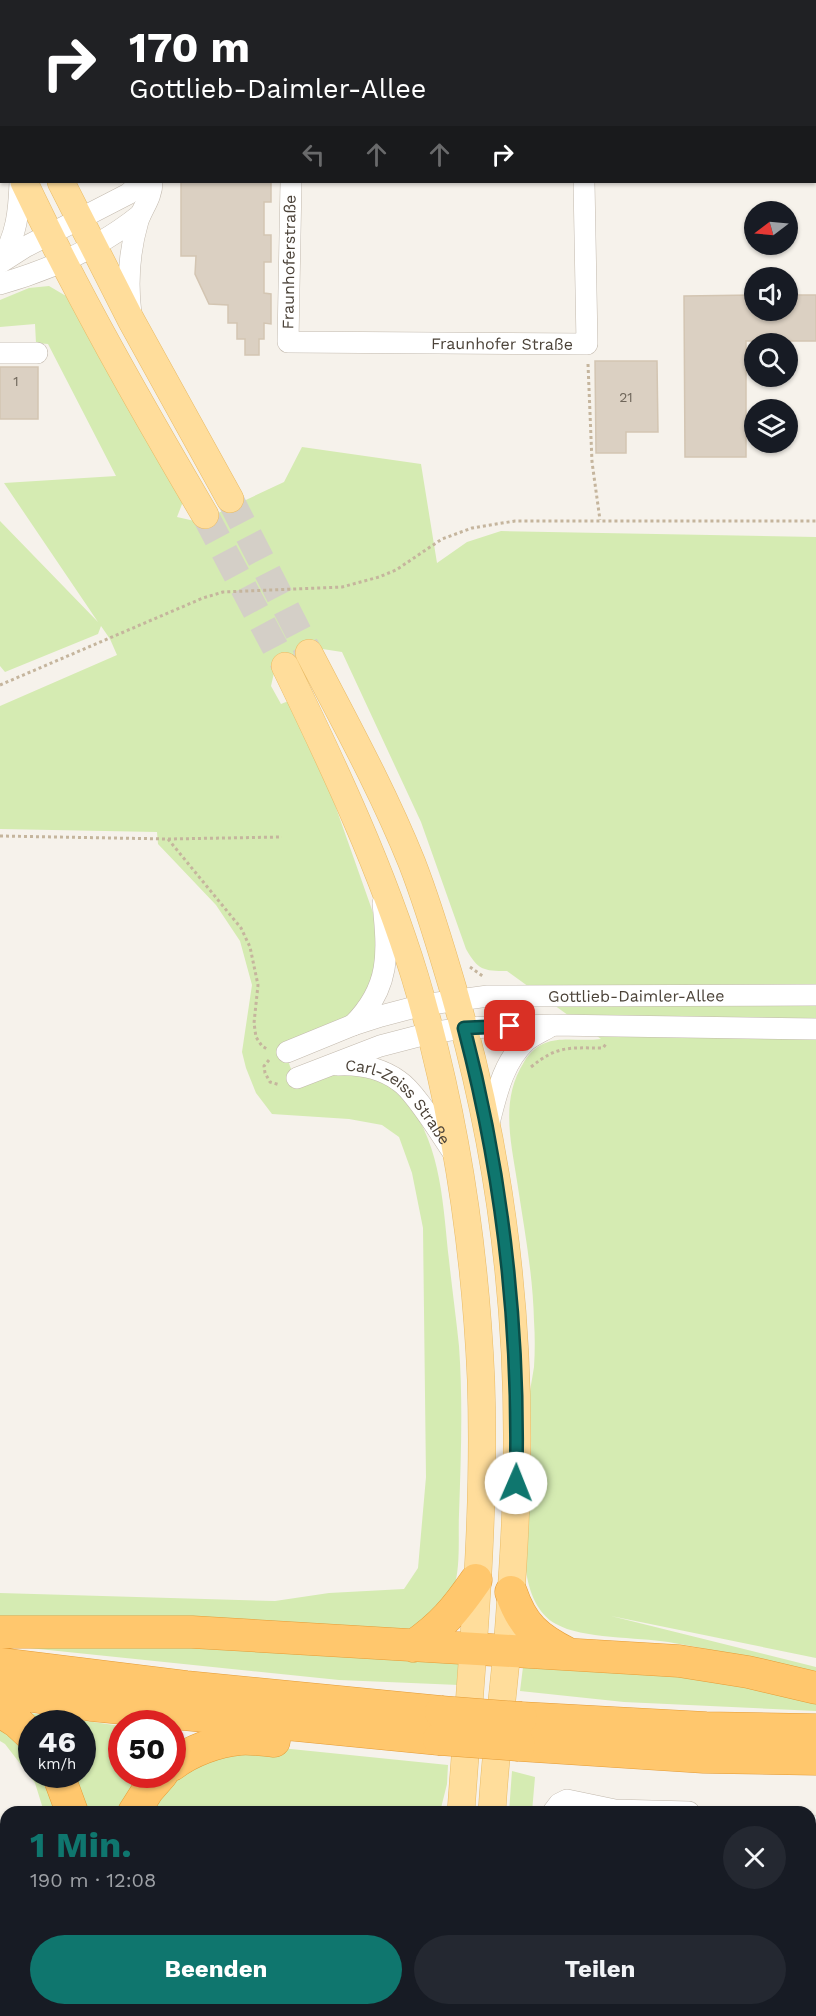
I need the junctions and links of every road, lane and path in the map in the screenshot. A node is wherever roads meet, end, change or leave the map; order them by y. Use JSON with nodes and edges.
{"nodes":[{"id":1,"x":22,"y":183,"type":"edge"},
{"id":2,"x":23,"y":183,"type":"edge"},
{"id":3,"x":62,"y":183,"type":"edge"},
{"id":4,"x":141,"y":183,"type":"edge"},
{"id":5,"x":152,"y":183,"type":"edge"},
{"id":6,"x":291,"y":183,"type":"edge"},
{"id":7,"x":584,"y":183,"type":"edge"},
{"id":8,"x":140,"y":215,"type":"junction"},
{"id":9,"x":80,"y":218,"type":"junction"},
{"id":10,"x":50,"y":234,"type":"junction"},
{"id":11,"x":94,"y":245,"type":"junction"},
{"id":12,"x":63,"y":261,"type":"junction"},
{"id":13,"x":0,"y":262,"type":"edge"},
{"id":14,"x":0,"y":284,"type":"edge"},
{"id":15,"x":131,"y":320,"type":"junction"},
{"id":16,"x":288,"y":342,"type":"joint"},
{"id":17,"x":587,"y":344,"type":"junction"},
{"id":18,"x":0,"y":353,"type":"edge"},
{"id":19,"x":37,"y":353,"type":"dead end"},
{"id":20,"x":230,"y":499,"type":"tunnel mouth"},
{"id":21,"x":205,"y":515,"type":"tunnel mouth"},
{"id":22,"x":600,"y":520,"type":"junction"},
{"id":23,"x":816,"y":521,"type":"edge"},
{"id":24,"x":309,"y":653,"type":"tunnel mouth"},
{"id":25,"x":285,"y":666,"type":"tunnel mouth"},
{"id":26,"x":0,"y":685,"type":"edge"},
{"id":27,"x":0,"y":836,"type":"edge"},
{"id":28,"x":282,"y":837,"type":"dead end"},
{"id":29,"x":168,"y":839,"type":"junction"},
{"id":30,"x":380,"y":878,"type":"junction"},
{"id":31,"x":816,"y":995,"type":"edge"},
{"id":32,"x":456,"y":1000,"type":"junction"},
{"id":33,"x":423,"y":1005,"type":"junction"},
{"id":34,"x":353,"y":1025,"type":"junction"},
{"id":35,"x":552,"y":1025,"type":"junction"},
{"id":36,"x":621,"y":1026,"type":"junction"},
{"id":37,"x":464,"y":1028,"type":"junction"},
{"id":38,"x":816,"y":1029,"type":"edge"},
{"id":39,"x":430,"y":1033,"type":"junction"},
{"id":40,"x":287,"y":1052,"type":"junction"},
{"id":41,"x":328,"y":1065,"type":"junction"},
{"id":42,"x":506,"y":1067,"type":"junction"},
{"id":43,"x":297,"y":1078,"type":"joint"},
{"id":44,"x":488,"y":1128,"type":"junction"},
{"id":45,"x":457,"y":1158,"type":"junction"},
{"id":46,"x":476,"y":1580,"type":"junction"},
{"id":47,"x":511,"y":1592,"type":"junction"},
{"id":48,"x":0,"y":1632,"type":"edge"},
{"id":49,"x":413,"y":1646,"type":"junction"},
{"id":50,"x":473,"y":1649,"type":"junction"},
{"id":51,"x":506,"y":1652,"type":"junction"},
{"id":52,"x":567,"y":1653,"type":"junction"},
{"id":53,"x":0,"y":1664,"type":"edge"},
{"id":54,"x":816,"y":1688,"type":"edge"},
{"id":55,"x":0,"y":1691,"type":"edge"},
{"id":56,"x":0,"y":1711,"type":"edge"},
{"id":57,"x":18,"y":1723,"type":"edge"},
{"id":58,"x":434,"y":1730,"type":"junction"},
{"id":59,"x":816,"y":1730,"type":"edge"},
{"id":60,"x":520,"y":1732,"type":"junction"},
{"id":61,"x":186,"y":1758,"type":"edge"},
{"id":62,"x":816,"y":1759,"type":"edge"},
{"id":63,"x":63,"y":1788,"type":"edge"},
{"id":64,"x":150,"y":1788,"type":"edge"},
{"id":65,"x":70,"y":1806,"type":"edge"},
{"id":66,"x":139,"y":1806,"type":"edge"},
{"id":67,"x":461,"y":1806,"type":"edge"},
{"id":68,"x":493,"y":1806,"type":"edge"},
{"id":69,"x":558,"y":1806,"type":"edge"},
{"id":70,"x":599,"y":1806,"type":"edge"}],
"edges":[{"from":1,"to":13,"type":"street"},
{"from":2,"to":10,"type":"main road"},
{"from":3,"to":9,"type":"main road"},
{"from":4,"to":9,"type":"street"},
{"from":5,"to":8,"type":"street"},
{"from":6,"to":16,"type":"street","name":"Fraunhoferstraße"},
{"from":7,"to":17,"type":"street","name":"Fraunhofer Straße"},
{"from":8,"to":11,"type":"street"},
{"from":8,"to":15,"type":"street"},
{"from":9,"to":10,"type":"street"},
{"from":9,"to":11,"type":"main road"},
{"from":10,"to":12,"type":"main road"},
{"from":10,"to":13,"type":"street"},
{"from":11,"to":12,"type":"street"},
{"from":11,"to":15,"type":"main road"},
{"from":12,"to":14,"type":"street"},
{"from":12,"to":21,"type":"main road"},
{"from":15,"to":20,"type":"main road"},
{"from":16,"to":17,"type":"street","name":"Fraunhofer Straße"},
{"from":17,"to":22,"type":"path"},
{"from":18,"to":19,"type":"street"},
{"from":22,"to":23,"type":"path"},
{"from":22,"to":26,"type":"path"},
{"from":24,"to":32,"type":"main road"},
{"from":25,"to":30,"type":"main road"},
{"from":27,"to":29,"type":"path"},
{"from":28,"to":29,"type":"path"},
{"from":29,"to":40,"type":"path"},
{"from":30,"to":33,"type":"main road"},
{"from":30,"to":34,"type":"street"},
{"from":31,"to":32,"type":"street","name":"Gottlieb-Daimler-Allee"},
{"from":32,"to":33,"type":"street","name":"Gottlieb-Daimler-Allee"},
{"from":32,"to":37,"type":"main road"},
{"from":33,"to":34,"type":"street"},
{"from":33,"to":39,"type":"main road"},
{"from":34,"to":40,"type":"street"},
{"from":35,"to":36,"type":"street","name":"Gottlieb-Daimler-Allee"},
{"from":35,"to":37,"type":"street","name":"Gottlieb-Daimler-Allee"},
{"from":35,"to":42,"type":"street","name":"Gottlieb-Daimler-Allee"},
{"from":36,"to":38,"type":"street","name":"Gottlieb-Daimler-Allee"},
{"from":36,"to":42,"type":"path"},
{"from":37,"to":39,"type":"street","name":"Gottlieb-Daimler-Allee"},
{"from":37,"to":44,"type":"main road"},
{"from":39,"to":41,"type":"street","name":"Carl-Zeiss Straße"},
{"from":39,"to":45,"type":"main road"},
{"from":40,"to":43,"type":"path"},
{"from":41,"to":43,"type":"street","name":"Carl-Zeiss Straße"},
{"from":41,"to":45,"type":"street","name":"Carl-Zeiss Straße"},
{"from":42,"to":44,"type":"street","name":"Gottlieb-Daimler-Allee"},
{"from":44,"to":47,"type":"main road"},
{"from":45,"to":46,"type":"main road"},
{"from":46,"to":49,"type":"highway"},
{"from":46,"to":50,"type":"main road"},
{"from":47,"to":51,"type":"main road"},
{"from":47,"to":52,"type":"highway"},
{"from":48,"to":49,"type":"highway"},
{"from":49,"to":50,"type":"highway"},
{"from":50,"to":51,"type":"highway"},
{"from":50,"to":67,"type":"main road"},
{"from":51,"to":52,"type":"highway"},
{"from":51,"to":68,"type":"main road"},
{"from":52,"to":54,"type":"highway"},
{"from":53,"to":58,"type":"highway"},
{"from":55,"to":58,"type":"highway"},
{"from":56,"to":57,"type":"highway"},
{"from":58,"to":60,"type":"highway","bridge":true},
{"from":58,"to":61,"type":"highway"},
{"from":59,"to":60,"type":"highway"},
{"from":60,"to":62,"type":"highway"},
{"from":63,"to":65,"type":"highway"},
{"from":64,"to":66,"type":"highway"},
{"from":69,"to":70,"type":"street"}]}
